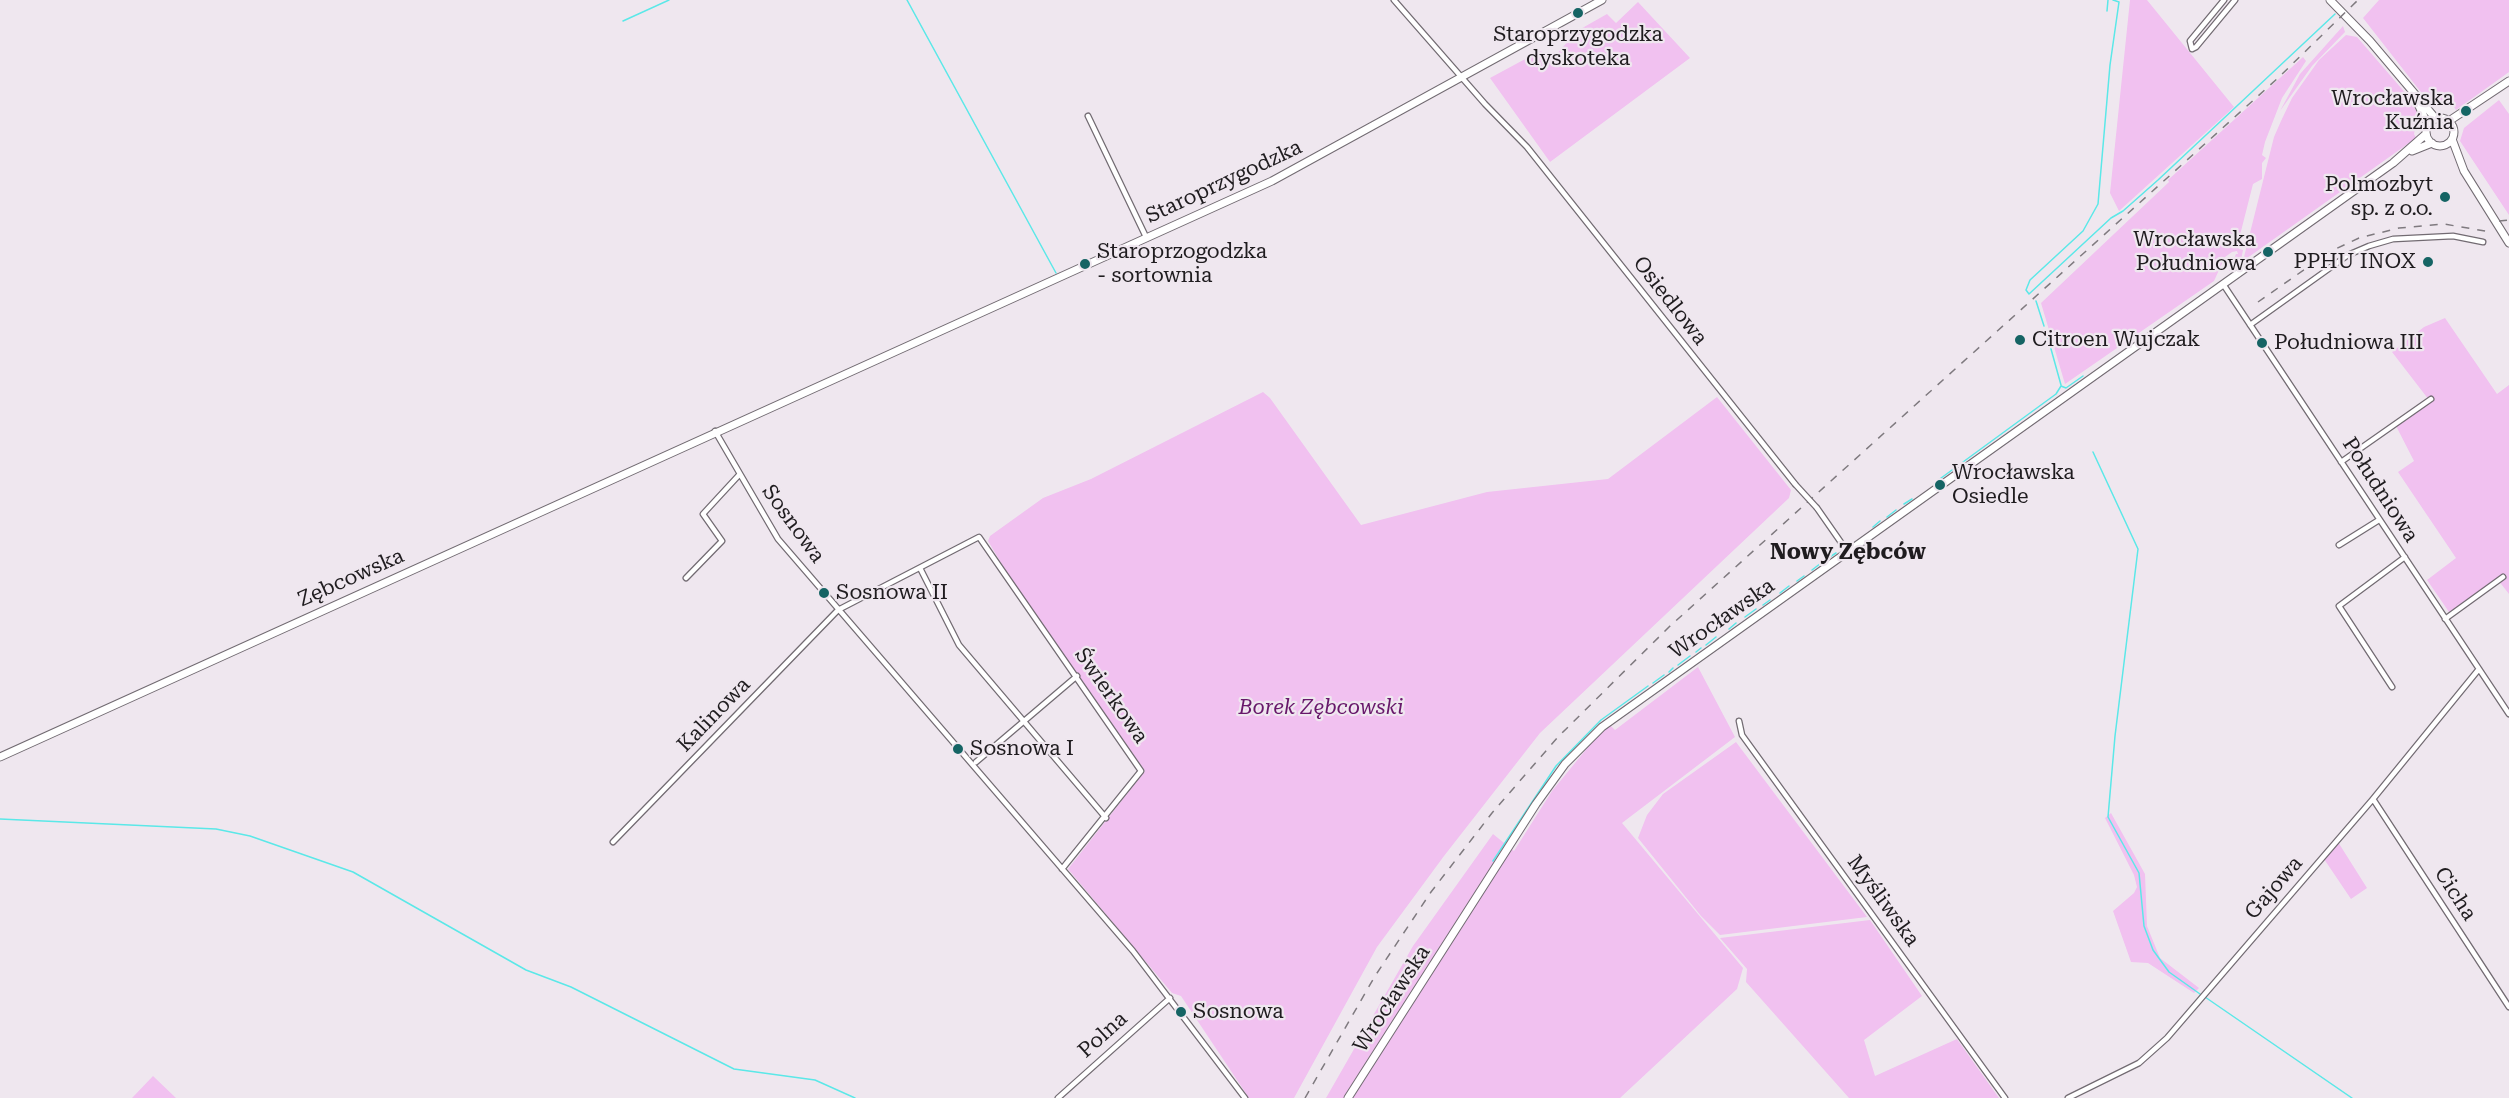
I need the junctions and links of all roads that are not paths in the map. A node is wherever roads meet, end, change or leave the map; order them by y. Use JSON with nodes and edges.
{"nodes":[{"id":1,"x":1394,"y":0,"type":"edge"},
{"id":2,"x":1602,"y":0,"type":"edge"},
{"id":3,"x":2224,"y":0,"type":"edge"},
{"id":4,"x":2235,"y":0,"type":"edge"},
{"id":5,"x":2330,"y":0,"type":"edge"},
{"id":6,"x":1462,"y":77,"type":"junction"},
{"id":7,"x":2509,"y":81,"type":"edge"},
{"id":8,"x":2414,"y":96,"type":"junction"},
{"id":9,"x":1088,"y":116,"type":"dead end"},
{"id":10,"x":2436,"y":119,"type":"junction"},
{"id":11,"x":2428,"y":125,"type":"junction"},
{"id":12,"x":2451,"y":125,"type":"junction"},
{"id":13,"x":2426,"y":134,"type":"junction"},
{"id":14,"x":2452,"y":139,"type":"junction"},
{"id":15,"x":2432,"y":143,"type":"junction"},
{"id":16,"x":2442,"y":145,"type":"junction"},
{"id":17,"x":2407,"y":154,"type":"junction"},
{"id":18,"x":2458,"y":160,"type":"junction"},
{"id":19,"x":1146,"y":237,"type":"junction"},
{"id":20,"x":2483,"y":242,"type":"dead end"},
{"id":21,"x":2509,"y":243,"type":"edge"},
{"id":22,"x":2224,"y":285,"type":"junction"},
{"id":23,"x":2250,"y":325,"type":"junction"},
{"id":24,"x":2431,"y":399,"type":"dead end"},
{"id":25,"x":716,"y":431,"type":"junction"},
{"id":26,"x":2341,"y":462,"type":"junction"},
{"id":27,"x":740,"y":475,"type":"junction"},
{"id":28,"x":2379,"y":520,"type":"junction"},
{"id":29,"x":979,"y":537,"type":"joint"},
{"id":30,"x":2339,"y":545,"type":"dead end"},
{"id":31,"x":1847,"y":551,"type":"junction"},
{"id":32,"x":2405,"y":557,"type":"junction"},
{"id":33,"x":920,"y":568,"type":"junction"},
{"id":34,"x":2503,"y":577,"type":"dead end"},
{"id":35,"x":686,"y":578,"type":"dead end"},
{"id":36,"x":838,"y":610,"type":"junction"},
{"id":37,"x":2445,"y":619,"type":"junction"},
{"id":38,"x":2478,"y":669,"type":"junction"},
{"id":39,"x":1077,"y":676,"type":"junction"},
{"id":40,"x":2392,"y":687,"type":"dead end"},
{"id":41,"x":2509,"y":714,"type":"edge"},
{"id":42,"x":1026,"y":721,"type":"junction"},
{"id":43,"x":1739,"y":721,"type":"dead end"},
{"id":44,"x":0,"y":757,"type":"edge"},
{"id":45,"x":976,"y":762,"type":"dead end"},
{"id":46,"x":2373,"y":799,"type":"junction"},
{"id":47,"x":1106,"y":818,"type":"junction"},
{"id":48,"x":613,"y":842,"type":"dead end"},
{"id":49,"x":1062,"y":869,"type":"junction"},
{"id":50,"x":1170,"y":998,"type":"junction"},
{"id":51,"x":2509,"y":1007,"type":"edge"},
{"id":52,"x":1058,"y":1098,"type":"edge"},
{"id":53,"x":1245,"y":1098,"type":"edge"},
{"id":54,"x":1348,"y":1098,"type":"edge"},
{"id":55,"x":2005,"y":1098,"type":"edge"},
{"id":56,"x":2068,"y":1098,"type":"edge"}],
"edges":[{"from":1,"to":6,"type":"street","name":"Osiedlowa"},
{"from":2,"to":6,"type":"street","name":"Staroprzygodzka"},
{"from":3,"to":4,"type":"street"},
{"from":5,"to":8,"type":"street"},
{"from":6,"to":19,"type":"street","name":"Staroprzygodzka"},
{"from":6,"to":31,"type":"street","name":"Osiedlowa","bridge":true},
{"from":7,"to":12,"type":"street"},
{"from":8,"to":10,"type":"street"},
{"from":8,"to":11,"type":"street"},
{"from":9,"to":19,"type":"street"},
{"from":10,"to":11,"type":"street"},
{"from":10,"to":12,"type":"street"},
{"from":11,"to":13,"type":"street"},
{"from":12,"to":14,"type":"street"},
{"from":13,"to":15,"type":"street"},
{"from":13,"to":17,"type":"street","name":"Wrocławska"},
{"from":14,"to":16,"type":"street"},
{"from":14,"to":18,"type":"street"},
{"from":15,"to":16,"type":"street"},
{"from":15,"to":17,"type":"street","name":"Wrocławska"},
{"from":16,"to":18,"type":"street"},
{"from":17,"to":22,"type":"street","name":"Wrocławska"},
{"from":18,"to":21,"type":"street"},
{"from":19,"to":25,"type":"street","name":"Staroprzygodzka"},
{"from":20,"to":23,"type":"street"},
{"from":22,"to":23,"type":"street","name":"Południowa"},
{"from":22,"to":31,"type":"street","name":"Wrocławska"},
{"from":23,"to":26,"type":"street","name":"Południowa"},
{"from":24,"to":26,"type":"street"},
{"from":25,"to":27,"type":"street","name":"Sosnowa"},
{"from":25,"to":44,"type":"street","name":"Zębcowska"},
{"from":26,"to":28,"type":"street","name":"Południowa"},
{"from":27,"to":35,"type":"street"},
{"from":27,"to":36,"type":"street","name":"Sosnowa"},
{"from":28,"to":30,"type":"street"},
{"from":28,"to":32,"type":"street","name":"Południowa"},
{"from":29,"to":33,"type":"street","name":"Kalinowa"},
{"from":29,"to":39,"type":"street","name":"Świerkowa"},
{"from":31,"to":54,"type":"street","name":"Wrocławska"},
{"from":32,"to":37,"type":"street","name":"Południowa"},
{"from":32,"to":40,"type":"street"},
{"from":33,"to":36,"type":"street","name":"Kalinowa"},
{"from":33,"to":42,"type":"street"},
{"from":34,"to":37,"type":"street"},
{"from":36,"to":48,"type":"street","name":"Kalinowa"},
{"from":36,"to":49,"type":"street","name":"Sosnowa"},
{"from":37,"to":38,"type":"street","name":"Południowa"},
{"from":38,"to":41,"type":"street","name":"Południowa"},
{"from":38,"to":46,"type":"street","name":"Gajowa"},
{"from":39,"to":42,"type":"street"},
{"from":39,"to":47,"type":"street","name":"Świerkowa"},
{"from":42,"to":45,"type":"street"},
{"from":42,"to":47,"type":"street"},
{"from":43,"to":55,"type":"street","name":"Myśliwska"},
{"from":46,"to":51,"type":"street","name":"Cicha"},
{"from":46,"to":56,"type":"street","name":"Gajowa"},
{"from":47,"to":49,"type":"street","name":"Świerkowa"},
{"from":49,"to":50,"type":"street","name":"Sosnowa"},
{"from":50,"to":52,"type":"street","name":"Polna"},
{"from":50,"to":53,"type":"street","name":"Sosnowa"}]}
